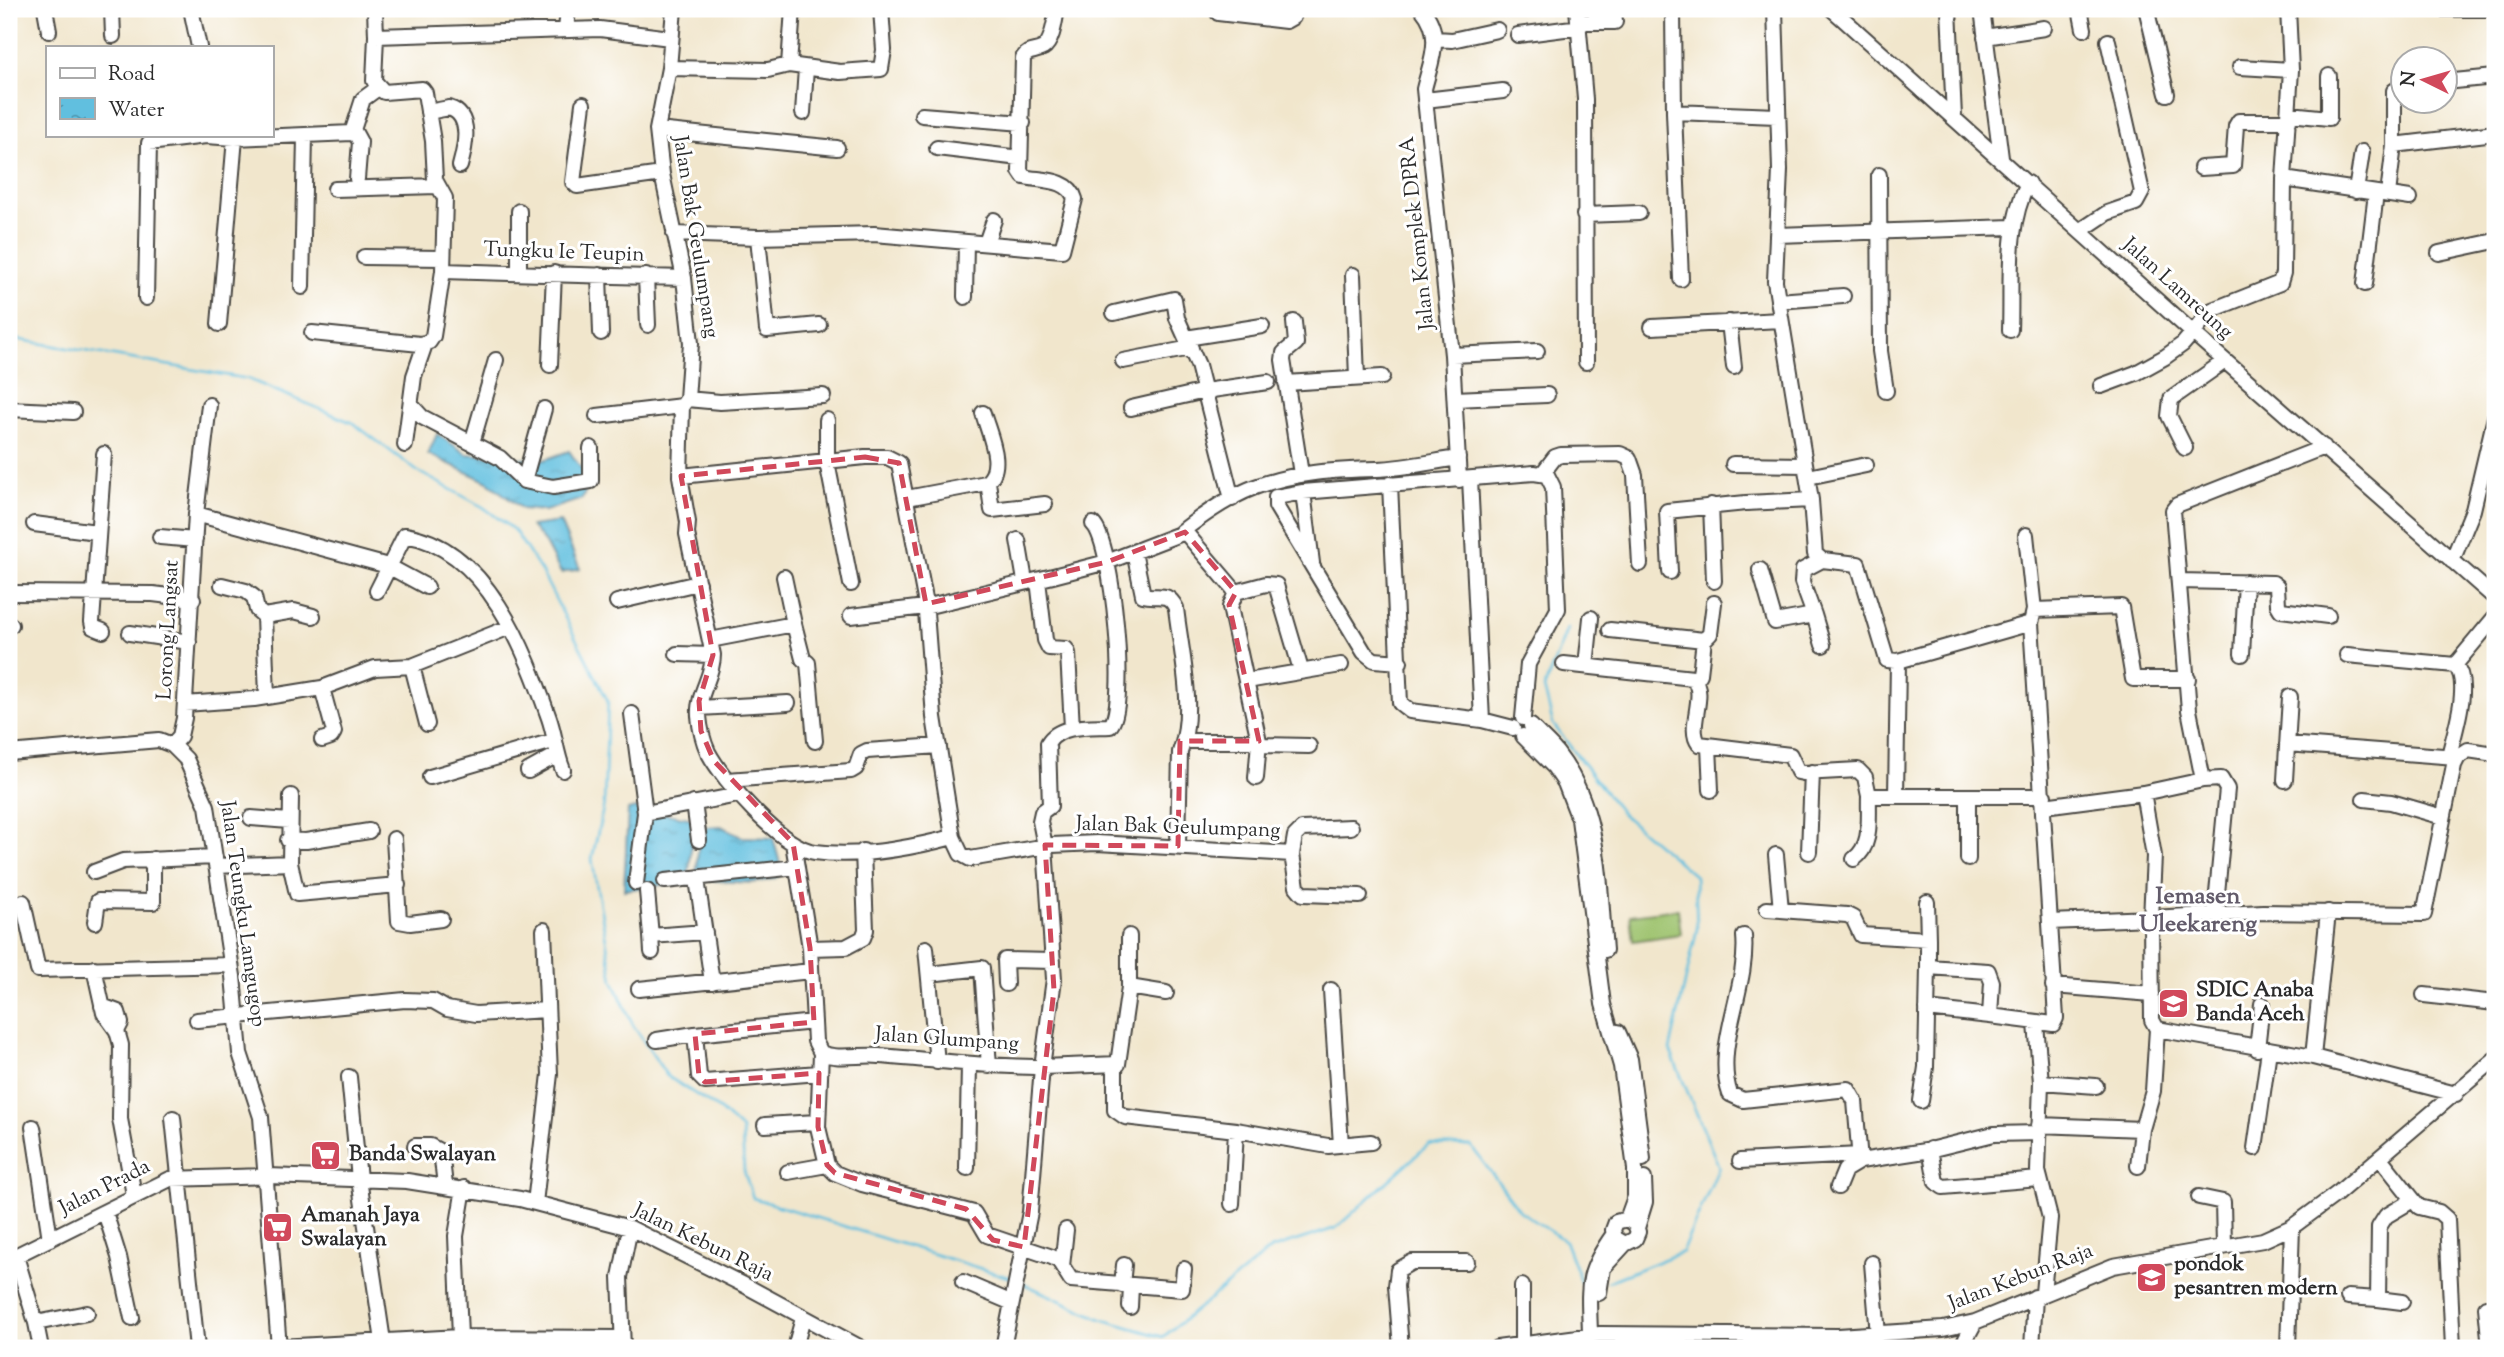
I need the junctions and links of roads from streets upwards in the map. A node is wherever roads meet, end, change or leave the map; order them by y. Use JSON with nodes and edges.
{"nodes":[{"id":1,"x":46,"y":9,"type":"edge"},
{"id":2,"x":112,"y":9,"type":"edge"},
{"id":3,"x":191,"y":9,"type":"edge"},
{"id":4,"x":375,"y":9,"type":"edge"},
{"id":5,"x":568,"y":9,"type":"edge"},
{"id":6,"x":674,"y":9,"type":"edge"},
{"id":7,"x":793,"y":9,"type":"edge"},
{"id":8,"x":881,"y":9,"type":"edge"},
{"id":9,"x":1058,"y":9,"type":"edge"},
{"id":10,"x":1294,"y":9,"type":"edge"},
{"id":11,"x":1422,"y":9,"type":"edge"},
{"id":12,"x":1614,"y":9,"type":"edge"},
{"id":13,"x":1672,"y":9,"type":"edge"},
{"id":14,"x":1775,"y":9,"type":"edge"},
{"id":15,"x":1950,"y":9,"type":"edge"},
{"id":16,"x":1982,"y":9,"type":"edge"},
{"id":17,"x":2080,"y":9,"type":"edge"},
{"id":18,"x":2153,"y":9,"type":"edge"},
{"id":19,"x":2288,"y":9,"type":"edge"},
{"id":20,"x":2441,"y":9,"type":"edge"},
{"id":21,"x":2495,"y":9,"type":"edge"},
{"id":22,"x":1834,"y":10,"type":"edge"},
{"id":23,"x":1218,"y":13,"type":"dead end"},
{"id":24,"x":1579,"y":19,"type":"edge"},
{"id":25,"x":2044,"y":28,"type":"dead end"},
{"id":26,"x":2084,"y":29,"type":"dead end"},
{"id":27,"x":566,"y":30,"type":"junction"},
{"id":28,"x":1497,"y":30,"type":"dead end"},
{"id":29,"x":49,"y":31,"type":"dead end"},
{"id":30,"x":1518,"y":35,"type":"dead end"},
{"id":31,"x":113,"y":36,"type":"dead end"},
{"id":32,"x":376,"y":36,"type":"junction"},
{"id":33,"x":670,"y":37,"type":"junction"},
{"id":34,"x":1985,"y":37,"type":"junction"},
{"id":35,"x":1435,"y":39,"type":"junction"},
{"id":36,"x":2108,"y":41,"type":"dead end"},
{"id":37,"x":199,"y":46,"type":"edge"},
{"id":38,"x":789,"y":65,"type":"junction"},
{"id":39,"x":2240,"y":67,"type":"dead end"},
{"id":40,"x":669,"y":68,"type":"junction"},
{"id":41,"x":806,"y":68,"type":"junction"},
{"id":42,"x":2291,"y":69,"type":"junction"},
{"id":43,"x":2329,"y":76,"type":"dead end"},
{"id":44,"x":2495,"y":77,"type":"edge"},
{"id":45,"x":2458,"y":81,"type":"edge"},
{"id":46,"x":377,"y":88,"type":"junction"},
{"id":47,"x":1503,"y":91,"type":"dead end"},
{"id":48,"x":2167,"y":94,"type":"dead end"},
{"id":49,"x":1424,"y":100,"type":"junction"},
{"id":50,"x":583,"y":104,"type":"dead end"},
{"id":51,"x":428,"y":112,"type":"junction"},
{"id":52,"x":1674,"y":112,"type":"junction"},
{"id":53,"x":803,"y":113,"type":"dead end"},
{"id":54,"x":922,"y":115,"type":"dead end"},
{"id":55,"x":1777,"y":116,"type":"junction"},
{"id":56,"x":2394,"y":116,"type":"edge"},
{"id":57,"x":1954,"y":117,"type":"junction"},
{"id":58,"x":2289,"y":118,"type":"junction"},
{"id":59,"x":1023,"y":123,"type":"junction"},
{"id":60,"x":657,"y":130,"type":"junction"},
{"id":61,"x":354,"y":131,"type":"junction"},
{"id":62,"x":2495,"y":133,"type":"edge"},
{"id":63,"x":197,"y":136,"type":"edge"},
{"id":64,"x":216,"y":136,"type":"edge"},
{"id":65,"x":305,"y":136,"type":"junction"},
{"id":66,"x":235,"y":138,"type":"junction"},
{"id":67,"x":2394,"y":145,"type":"junction"},
{"id":68,"x":837,"y":148,"type":"dead end"},
{"id":69,"x":937,"y":148,"type":"dead end"},
{"id":70,"x":2362,"y":152,"type":"dead end"},
{"id":71,"x":1020,"y":158,"type":"junction"},
{"id":72,"x":2001,"y":158,"type":"junction"},
{"id":73,"x":460,"y":166,"type":"dead end"},
{"id":74,"x":2201,"y":168,"type":"dead end"},
{"id":75,"x":662,"y":174,"type":"junction"},
{"id":76,"x":1879,"y":176,"type":"dead end"},
{"id":77,"x":2284,"y":178,"type":"junction"},
{"id":78,"x":357,"y":179,"type":"dead end"},
{"id":79,"x":2028,"y":183,"type":"junction"},
{"id":80,"x":437,"y":186,"type":"junction"},
{"id":81,"x":335,"y":189,"type":"dead end"},
{"id":82,"x":2356,"y":191,"type":"junction"},
{"id":83,"x":2382,"y":193,"type":"junction"},
{"id":84,"x":2410,"y":198,"type":"dead end"},
{"id":85,"x":519,"y":212,"type":"dead end"},
{"id":86,"x":1639,"y":213,"type":"dead end"},
{"id":87,"x":1584,"y":215,"type":"junction"},
{"id":88,"x":994,"y":220,"type":"dead end"},
{"id":89,"x":2012,"y":227,"type":"junction"},
{"id":90,"x":1881,"y":230,"type":"junction"},
{"id":91,"x":2080,"y":231,"type":"junction"},
{"id":92,"x":674,"y":234,"type":"junction"},
{"id":93,"x":1777,"y":235,"type":"junction"},
{"id":94,"x":758,"y":237,"type":"junction"},
{"id":95,"x":2495,"y":241,"type":"edge"},
{"id":96,"x":966,"y":242,"type":"junction"},
{"id":97,"x":986,"y":243,"type":"junction"},
{"id":98,"x":2439,"y":253,"type":"dead end"},
{"id":99,"x":364,"y":257,"type":"dead end"},
{"id":100,"x":443,"y":264,"type":"junction"},
{"id":101,"x":519,"y":272,"type":"junction"},
{"id":102,"x":554,"y":273,"type":"junction"},
{"id":103,"x":599,"y":275,"type":"junction"},
{"id":104,"x":1353,"y":275,"type":"dead end"},
{"id":105,"x":646,"y":276,"type":"junction"},
{"id":106,"x":684,"y":278,"type":"junction"},
{"id":107,"x":1681,"y":279,"type":"dead end"},
{"id":108,"x":2365,"y":284,"type":"dead end"},
{"id":109,"x":302,"y":287,"type":"dead end"},
{"id":110,"x":1843,"y":296,"type":"dead end"},
{"id":111,"x":965,"y":297,"type":"dead end"},
{"id":112,"x":146,"y":298,"type":"dead end"},
{"id":113,"x":1778,"y":300,"type":"junction"},
{"id":114,"x":1114,"y":313,"type":"dead end"},
{"id":115,"x":1780,"y":320,"type":"junction"},
{"id":116,"x":1294,"y":322,"type":"dead end"},
{"id":117,"x":1729,"y":322,"type":"junction"},
{"id":118,"x":219,"y":324,"type":"dead end"},
{"id":119,"x":648,"y":325,"type":"dead end"},
{"id":120,"x":819,"y":325,"type":"dead end"},
{"id":121,"x":1262,"y":326,"type":"dead end"},
{"id":122,"x":1652,"y":327,"type":"dead end"},
{"id":123,"x":2010,"y":330,"type":"dead end"},
{"id":124,"x":2192,"y":332,"type":"junction"},
{"id":125,"x":312,"y":333,"type":"dead end"},
{"id":126,"x":601,"y":333,"type":"dead end"},
{"id":127,"x":1188,"y":343,"type":"junction"},
{"id":128,"x":425,"y":344,"type":"junction"},
{"id":129,"x":1537,"y":351,"type":"dead end"},
{"id":130,"x":1452,"y":355,"type":"junction"},
{"id":131,"x":496,"y":360,"type":"dead end"},
{"id":132,"x":1123,"y":361,"type":"dead end"},
{"id":133,"x":2225,"y":361,"type":"junction"},
{"id":134,"x":1586,"y":362,"type":"dead end"},
{"id":135,"x":550,"y":365,"type":"dead end"},
{"id":136,"x":1734,"y":367,"type":"dead end"},
{"id":137,"x":1382,"y":377,"type":"dead end"},
{"id":138,"x":1357,"y":379,"type":"junction"},
{"id":139,"x":1268,"y":382,"type":"dead end"},
{"id":140,"x":1286,"y":383,"type":"junction"},
{"id":141,"x":2101,"y":386,"type":"dead end"},
{"id":142,"x":1205,"y":391,"type":"junction"},
{"id":143,"x":1886,"y":391,"type":"dead end"},
{"id":144,"x":1547,"y":395,"type":"dead end"},
{"id":145,"x":823,"y":396,"type":"dead end"},
{"id":146,"x":1455,"y":399,"type":"junction"},
{"id":147,"x":684,"y":402,"type":"junction"},
{"id":148,"x":209,"y":405,"type":"dead end"},
{"id":149,"x":411,"y":405,"type":"junction"},
{"id":150,"x":1131,"y":408,"type":"dead end"},
{"id":151,"x":9,"y":409,"type":"edge"},
{"id":152,"x":544,"y":409,"type":"dead end"},
{"id":153,"x":73,"y":412,"type":"dead end"},
{"id":154,"x":983,"y":413,"type":"dead end"},
{"id":155,"x":597,"y":416,"type":"dead end"},
{"id":156,"x":2495,"y":417,"type":"edge"},
{"id":157,"x":827,"y":420,"type":"dead end"},
{"id":158,"x":472,"y":443,"type":"junction"},
{"id":159,"x":405,"y":445,"type":"dead end"},
{"id":160,"x":591,"y":447,"type":"dead end"},
{"id":161,"x":2324,"y":447,"type":"junction"},
{"id":162,"x":2185,"y":448,"type":"dead end"},
{"id":163,"x":104,"y":454,"type":"dead end"},
{"id":164,"x":1458,"y":458,"type":"junction"},
{"id":165,"x":827,"y":462,"type":"junction"},
{"id":166,"x":1733,"y":464,"type":"dead end"},
{"id":167,"x":1866,"y":465,"type":"dead end"},
{"id":168,"x":1807,"y":471,"type":"junction"},
{"id":169,"x":1301,"y":474,"type":"junction"},
{"id":170,"x":1542,"y":474,"type":"junction"},
{"id":171,"x":681,"y":476,"type":"junction"},
{"id":172,"x":1465,"y":479,"type":"junction"},
{"id":173,"x":524,"y":481,"type":"junction"},
{"id":174,"x":988,"y":482,"type":"junction"},
{"id":175,"x":1390,"y":484,"type":"junction"},
{"id":176,"x":1303,"y":492,"type":"junction"},
{"id":177,"x":907,"y":498,"type":"junction"},
{"id":178,"x":1232,"y":499,"type":"junction"},
{"id":179,"x":1811,"y":500,"type":"junction"},
{"id":180,"x":1045,"y":505,"type":"dead end"},
{"id":181,"x":1711,"y":505,"type":"junction"},
{"id":182,"x":196,"y":514,"type":"junction"},
{"id":183,"x":34,"y":524,"type":"dead end"},
{"id":184,"x":1093,"y":524,"type":"dead end"},
{"id":185,"x":97,"y":532,"type":"junction"},
{"id":186,"x":1181,"y":532,"type":"junction"},
{"id":187,"x":2026,"y":535,"type":"dead end"},
{"id":188,"x":160,"y":537,"type":"dead end"},
{"id":189,"x":195,"y":540,"type":"junction"},
{"id":190,"x":1018,"y":540,"type":"dead end"},
{"id":191,"x":1134,"y":552,"type":"junction"},
{"id":192,"x":1822,"y":560,"type":"junction"},
{"id":193,"x":2452,"y":561,"type":"junction"},
{"id":194,"x":1107,"y":562,"type":"junction"},
{"id":195,"x":1640,"y":564,"type":"dead end"},
{"id":196,"x":388,"y":566,"type":"junction"},
{"id":197,"x":1760,"y":570,"type":"dead end"},
{"id":198,"x":1313,"y":571,"type":"junction"},
{"id":199,"x":1670,"y":572,"type":"dead end"},
{"id":200,"x":784,"y":577,"type":"dead end"},
{"id":201,"x":2179,"y":580,"type":"junction"},
{"id":202,"x":1031,"y":581,"type":"junction"},
{"id":203,"x":1714,"y":581,"type":"dead end"},
{"id":204,"x":2246,"y":582,"type":"junction"},
{"id":205,"x":698,"y":583,"type":"junction"},
{"id":206,"x":851,"y":584,"type":"dead end"},
{"id":207,"x":222,"y":586,"type":"dead end"},
{"id":208,"x":426,"y":587,"type":"dead end"},
{"id":209,"x":377,"y":591,"type":"dead end"},
{"id":210,"x":1236,"y":592,"type":"junction"},
{"id":211,"x":9,"y":593,"type":"edge"},
{"id":212,"x":93,"y":596,"type":"junction"},
{"id":213,"x":2495,"y":598,"type":"edge"},
{"id":214,"x":192,"y":599,"type":"junction"},
{"id":215,"x":617,"y":602,"type":"dead end"},
{"id":216,"x":1714,"y":603,"type":"dead end"},
{"id":217,"x":925,"y":607,"type":"junction"},
{"id":218,"x":851,"y":615,"type":"dead end"},
{"id":219,"x":1814,"y":615,"type":"junction"},
{"id":220,"x":264,"y":616,"type":"junction"},
{"id":221,"x":313,"y":616,"type":"dead end"},
{"id":222,"x":2032,"y":616,"type":"junction"},
{"id":223,"x":2328,"y":617,"type":"dead end"},
{"id":224,"x":2495,"y":617,"type":"edge"},
{"id":225,"x":1591,"y":618,"type":"dead end"},
{"id":226,"x":794,"y":624,"type":"junction"},
{"id":227,"x":509,"y":627,"type":"junction"},
{"id":228,"x":1610,"y":630,"type":"dead end"},
{"id":229,"x":103,"y":631,"type":"dead end"},
{"id":230,"x":130,"y":634,"type":"dead end"},
{"id":231,"x":710,"y":640,"type":"junction"},
{"id":232,"x":1704,"y":640,"type":"junction"},
{"id":233,"x":189,"y":642,"type":"junction"},
{"id":234,"x":1823,"y":645,"type":"dead end"},
{"id":235,"x":677,"y":654,"type":"dead end"},
{"id":236,"x":2242,"y":654,"type":"dead end"},
{"id":237,"x":713,"y":655,"type":"junction"},
{"id":238,"x":1888,"y":655,"type":"junction"},
{"id":239,"x":2347,"y":655,"type":"dead end"},
{"id":240,"x":1400,"y":662,"type":"junction"},
{"id":241,"x":1564,"y":664,"type":"dead end"},
{"id":242,"x":1341,"y":665,"type":"dead end"},
{"id":243,"x":412,"y":666,"type":"junction"},
{"id":244,"x":1586,"y":666,"type":"junction"},
{"id":245,"x":2455,"y":666,"type":"junction"},
{"id":246,"x":1301,"y":670,"type":"junction"},
{"id":247,"x":2188,"y":679,"type":"junction"},
{"id":248,"x":1696,"y":680,"type":"junction"},
{"id":249,"x":1247,"y":681,"type":"junction"},
{"id":250,"x":322,"y":688,"type":"junction"},
{"id":251,"x":267,"y":696,"type":"junction"},
{"id":252,"x":2290,"y":697,"type":"dead end"},
{"id":253,"x":186,"y":704,"type":"junction"},
{"id":254,"x":788,"y":704,"type":"dead end"},
{"id":255,"x":699,"y":709,"type":"junction"},
{"id":256,"x":632,"y":714,"type":"dead end"},
{"id":257,"x":1482,"y":720,"type":"junction"},
{"id":258,"x":428,"y":724,"type":"dead end"},
{"id":259,"x":1522,"y":727,"type":"junction"},
{"id":260,"x":1072,"y":728,"type":"junction"},
{"id":261,"x":322,"y":740,"type":"dead end"},
{"id":262,"x":816,"y":741,"type":"dead end"},
{"id":263,"x":1186,"y":741,"type":"junction"},
{"id":264,"x":1260,"y":743,"type":"junction"},
{"id":265,"x":2287,"y":744,"type":"junction"},
{"id":266,"x":172,"y":745,"type":"junction"},
{"id":267,"x":1309,"y":746,"type":"dead end"},
{"id":268,"x":1709,"y":746,"type":"junction"},
{"id":269,"x":939,"y":747,"type":"junction"},
{"id":270,"x":555,"y":748,"type":"junction"},
{"id":271,"x":9,"y":753,"type":"edge"},
{"id":272,"x":2495,"y":754,"type":"edge"},
{"id":273,"x":2453,"y":756,"type":"junction"},
{"id":274,"x":563,"y":770,"type":"dead end"},
{"id":275,"x":528,"y":771,"type":"dead end"},
{"id":276,"x":1812,"y":772,"type":"junction"},
{"id":277,"x":430,"y":778,"type":"dead end"},
{"id":278,"x":1256,"y":778,"type":"dead end"},
{"id":279,"x":727,"y":780,"type":"junction"},
{"id":280,"x":2203,"y":780,"type":"junction"},
{"id":281,"x":2285,"y":780,"type":"dead end"},
{"id":282,"x":1711,"y":790,"type":"dead end"},
{"id":283,"x":2143,"y":793,"type":"junction"},
{"id":284,"x":738,"y":794,"type":"junction"},
{"id":285,"x":291,"y":796,"type":"dead end"},
{"id":286,"x":1869,"y":796,"type":"junction"},
{"id":287,"x":1896,"y":796,"type":"junction"},
{"id":288,"x":1968,"y":796,"type":"junction"},
{"id":289,"x":2364,"y":799,"type":"dead end"},
{"id":290,"x":2044,"y":801,"type":"junction"},
{"id":291,"x":694,"y":803,"type":"junction"},
{"id":292,"x":645,"y":813,"type":"junction"},
{"id":293,"x":2443,"y":817,"type":"junction"},
{"id":294,"x":251,"y":818,"type":"dead end"},
{"id":295,"x":289,"y":821,"type":"junction"},
{"id":296,"x":1351,"y":827,"type":"dead end"},
{"id":297,"x":369,"y":831,"type":"dead end"},
{"id":298,"x":953,"y":837,"type":"junction"},
{"id":299,"x":394,"y":839,"type":"dead end"},
{"id":300,"x":288,"y":840,"type":"junction"},
{"id":301,"x":699,"y":840,"type":"dead end"},
{"id":302,"x":793,"y":842,"type":"junction"},
{"id":303,"x":1045,"y":846,"type":"junction"},
{"id":304,"x":1178,"y":846,"type":"junction"},
{"id":305,"x":863,"y":851,"type":"junction"},
{"id":306,"x":1809,"y":852,"type":"dead end"},
{"id":307,"x":1292,"y":854,"type":"junction"},
{"id":308,"x":1776,"y":855,"type":"dead end"},
{"id":309,"x":153,"y":859,"type":"junction"},
{"id":310,"x":1854,"y":859,"type":"dead end"},
{"id":311,"x":1968,"y":859,"type":"dead end"},
{"id":312,"x":215,"y":861,"type":"junction"},
{"id":313,"x":290,"y":863,"type":"junction"},
{"id":314,"x":797,"y":867,"type":"junction"},
{"id":315,"x":94,"y":872,"type":"dead end"},
{"id":316,"x":665,"y":881,"type":"dead end"},
{"id":317,"x":398,"y":885,"type":"junction"},
{"id":318,"x":698,"y":886,"type":"dead end"},
{"id":319,"x":1360,"y":896,"type":"dead end"},
{"id":320,"x":23,"y":902,"type":"dead end"},
{"id":321,"x":1927,"y":902,"type":"dead end"},
{"id":322,"x":2328,"y":912,"type":"junction"},
{"id":323,"x":2215,"y":914,"type":"junction"},
{"id":324,"x":2151,"y":918,"type":"junction"},
{"id":325,"x":441,"y":919,"type":"dead end"},
{"id":326,"x":95,"y":922,"type":"dead end"},
{"id":327,"x":2050,"y":922,"type":"junction"},
{"id":328,"x":544,"y":929,"type":"dead end"},
{"id":329,"x":705,"y":932,"type":"junction"},
{"id":330,"x":650,"y":936,"type":"junction"},
{"id":331,"x":1129,"y":936,"type":"dead end"},
{"id":332,"x":1744,"y":936,"type":"dead end"},
{"id":333,"x":1928,"y":939,"type":"junction"},
{"id":334,"x":810,"y":948,"type":"junction"},
{"id":335,"x":926,"y":948,"type":"dead end"},
{"id":336,"x":652,"y":952,"type":"dead end"},
{"id":337,"x":1053,"y":961,"type":"junction"},
{"id":338,"x":231,"y":965,"type":"junction"},
{"id":339,"x":1928,"y":967,"type":"junction"},
{"id":340,"x":94,"y":968,"type":"junction"},
{"id":341,"x":811,"y":971,"type":"junction"},
{"id":342,"x":929,"y":974,"type":"junction"},
{"id":343,"x":712,"y":982,"type":"junction"},
{"id":344,"x":1006,"y":984,"type":"dead end"},
{"id":345,"x":2053,"y":986,"type":"junction"},
{"id":346,"x":1129,"y":987,"type":"junction"},
{"id":347,"x":639,"y":989,"type":"dead end"},
{"id":348,"x":1331,"y":990,"type":"dead end"},
{"id":349,"x":1166,"y":993,"type":"dead end"},
{"id":350,"x":2152,"y":994,"type":"junction"},
{"id":351,"x":2424,"y":995,"type":"dead end"},
{"id":352,"x":2495,"y":1003,"type":"edge"},
{"id":353,"x":2262,"y":1004,"type":"dead end"},
{"id":354,"x":1927,"y":1009,"type":"junction"},
{"id":355,"x":547,"y":1010,"type":"junction"},
{"id":356,"x":237,"y":1015,"type":"junction"},
{"id":357,"x":1990,"y":1016,"type":"junction"},
{"id":358,"x":197,"y":1020,"type":"dead end"},
{"id":359,"x":814,"y":1022,"type":"junction"},
{"id":360,"x":2036,"y":1024,"type":"junction"},
{"id":361,"x":2157,"y":1029,"type":"junction"},
{"id":362,"x":695,"y":1034,"type":"junction"},
{"id":363,"x":657,"y":1040,"type":"dead end"},
{"id":364,"x":2263,"y":1050,"type":"junction"},
{"id":365,"x":821,"y":1053,"type":"junction"},
{"id":366,"x":2313,"y":1057,"type":"junction"},
{"id":367,"x":2495,"y":1059,"type":"edge"},
{"id":368,"x":937,"y":1062,"type":"junction"},
{"id":369,"x":969,"y":1065,"type":"junction"},
{"id":370,"x":1115,"y":1065,"type":"junction"},
{"id":371,"x":989,"y":1066,"type":"junction"},
{"id":372,"x":1042,"y":1067,"type":"junction"},
{"id":373,"x":819,"y":1073,"type":"junction"},
{"id":374,"x":349,"y":1077,"type":"dead end"},
{"id":375,"x":2041,"y":1082,"type":"junction"},
{"id":376,"x":2096,"y":1086,"type":"dead end"},
{"id":377,"x":2456,"y":1094,"type":"junction"},
{"id":378,"x":1921,"y":1101,"type":"dead end"},
{"id":379,"x":173,"y":1118,"type":"dead end"},
{"id":380,"x":817,"y":1122,"type":"junction"},
{"id":381,"x":765,"y":1125,"type":"dead end"},
{"id":382,"x":33,"y":1127,"type":"dead end"},
{"id":383,"x":2039,"y":1129,"type":"junction"},
{"id":384,"x":2142,"y":1129,"type":"junction"},
{"id":385,"x":1236,"y":1130,"type":"junction"},
{"id":386,"x":1371,"y":1142,"type":"dead end"},
{"id":387,"x":1341,"y":1145,"type":"junction"},
{"id":388,"x":415,"y":1146,"type":"dead end"},
{"id":389,"x":2255,"y":1148,"type":"dead end"},
{"id":390,"x":1930,"y":1149,"type":"junction"},
{"id":391,"x":1860,"y":1158,"type":"junction"},
{"id":392,"x":2381,"y":1159,"type":"junction"},
{"id":393,"x":1740,"y":1161,"type":"dead end"},
{"id":394,"x":827,"y":1165,"type":"junction"},
{"id":395,"x":2138,"y":1166,"type":"dead end"},
{"id":396,"x":967,"y":1168,"type":"dead end"},
{"id":397,"x":788,"y":1172,"type":"dead end"},
{"id":398,"x":268,"y":1176,"type":"junction"},
{"id":399,"x":181,"y":1178,"type":"junction"},
{"id":400,"x":359,"y":1179,"type":"junction"},
{"id":401,"x":2039,"y":1179,"type":"junction"},
{"id":402,"x":445,"y":1185,"type":"junction"},
{"id":403,"x":1838,"y":1187,"type":"dead end"},
{"id":404,"x":464,"y":1188,"type":"junction"},
{"id":405,"x":134,"y":1195,"type":"junction"},
{"id":406,"x":2199,"y":1197,"type":"dead end"},
{"id":407,"x":2413,"y":1200,"type":"junction"},
{"id":408,"x":535,"y":1203,"type":"junction"},
{"id":409,"x":1233,"y":1204,"type":"dead end"},
{"id":410,"x":105,"y":1212,"type":"junction"},
{"id":411,"x":1632,"y":1223,"type":"junction"},
{"id":412,"x":2292,"y":1227,"type":"junction"},
{"id":413,"x":630,"y":1228,"type":"junction"},
{"id":414,"x":1066,"y":1230,"type":"dead end"},
{"id":415,"x":1619,"y":1239,"type":"junction"},
{"id":416,"x":50,"y":1240,"type":"junction"},
{"id":417,"x":2224,"y":1246,"type":"junction"},
{"id":418,"x":1024,"y":1250,"type":"junction"},
{"id":419,"x":12,"y":1258,"type":"edge"},
{"id":420,"x":1467,"y":1262,"type":"dead end"},
{"id":421,"x":1872,"y":1263,"type":"dead end"},
{"id":422,"x":1124,"y":1265,"type":"dead end"},
{"id":423,"x":1062,"y":1266,"type":"junction"},
{"id":424,"x":1184,"y":1269,"type":"dead end"},
{"id":425,"x":963,"y":1282,"type":"dead end"},
{"id":426,"x":1127,"y":1285,"type":"junction"},
{"id":427,"x":1521,"y":1286,"type":"dead end"},
{"id":428,"x":2039,"y":1295,"type":"junction"},
{"id":429,"x":2348,"y":1297,"type":"dead end"},
{"id":430,"x":2378,"y":1299,"type":"junction"},
{"id":431,"x":2402,"y":1301,"type":"dead end"},
{"id":432,"x":1010,"y":1302,"type":"junction"},
{"id":433,"x":1130,"y":1307,"type":"dead end"},
{"id":434,"x":2486,"y":1307,"type":"dead end"},
{"id":435,"x":87,"y":1313,"type":"dead end"},
{"id":436,"x":132,"y":1318,"type":"dead end"},
{"id":437,"x":803,"y":1318,"type":"junction"},
{"id":438,"x":1975,"y":1322,"type":"junction"},
{"id":439,"x":36,"y":1323,"type":"junction"},
{"id":440,"x":1595,"y":1335,"type":"junction"},
{"id":441,"x":1878,"y":1335,"type":"junction"},
{"id":442,"x":460,"y":1337,"type":"junction"},
{"id":443,"x":1663,"y":1342,"type":"edge"},
{"id":444,"x":623,"y":1343,"type":"edge"},
{"id":445,"x":1522,"y":1343,"type":"junction"},
{"id":446,"x":384,"y":1345,"type":"edge"},
{"id":447,"x":279,"y":1347,"type":"edge"},
{"id":448,"x":41,"y":1348,"type":"edge"},
{"id":449,"x":197,"y":1348,"type":"edge"},
{"id":450,"x":795,"y":1348,"type":"edge"},
{"id":451,"x":861,"y":1348,"type":"edge"},
{"id":452,"x":1003,"y":1348,"type":"edge"},
{"id":453,"x":1401,"y":1348,"type":"edge"},
{"id":454,"x":1497,"y":1348,"type":"edge"},
{"id":455,"x":1961,"y":1348,"type":"edge"},
{"id":456,"x":2032,"y":1348,"type":"edge"},
{"id":457,"x":2288,"y":1348,"type":"edge"},
{"id":458,"x":2453,"y":1348,"type":"edge"},
{"id":459,"x":2490,"y":1348,"type":"edge"}],
"edges":[{"from":1,"to":29,"type":"street"},
{"from":2,"to":31,"type":"street"},
{"from":3,"to":37,"type":"street"},
{"from":4,"to":32,"type":"street"},
{"from":5,"to":27,"type":"street"},
{"from":6,"to":33,"type":"street","name":"Jalan Bak Geulumpang"},
{"from":7,"to":38,"type":"street"},
{"from":8,"to":41,"type":"street"},
{"from":9,"to":59,"type":"street"},
{"from":10,"to":23,"type":"street"},
{"from":11,"to":35,"type":"street"},
{"from":12,"to":24,"type":"street"},
{"from":13,"to":52,"type":"street"},
{"from":14,"to":55,"type":"street"},
{"from":15,"to":57,"type":"street"},
{"from":16,"to":34,"type":"street"},
{"from":17,"to":26,"type":"street"},
{"from":18,"to":48,"type":"street"},
{"from":19,"to":42,"type":"street"},
{"from":20,"to":21,"type":"street"},
{"from":22,"to":57,"type":"street","name":"Jalan Lamreung"},
{"from":24,"to":30,"type":"street"},
{"from":24,"to":87,"type":"street"},
{"from":25,"to":34,"type":"street"},
{"from":27,"to":32,"type":"street"},
{"from":27,"to":33,"type":"street"},
{"from":28,"to":35,"type":"street"},
{"from":32,"to":46,"type":"street"},
{"from":33,"to":40,"type":"street","name":"Jalan Bak Geulumpang"},
{"from":34,"to":72,"type":"street"},
{"from":35,"to":49,"type":"street","name":"Jalan Komplek DPRA"},
{"from":36,"to":91,"type":"street"},
{"from":38,"to":40,"type":"street"},
{"from":38,"to":41,"type":"street"},
{"from":39,"to":42,"type":"street"},
{"from":40,"to":60,"type":"street","name":"Jalan Bak Geulumpang"},
{"from":41,"to":53,"type":"street"},
{"from":42,"to":58,"type":"street"},
{"from":43,"to":58,"type":"street"},
{"from":44,"to":45,"type":"street"},
{"from":46,"to":51,"type":"street"},
{"from":46,"to":61,"type":"street"},
{"from":47,"to":49,"type":"street"},
{"from":49,"to":130,"type":"street","name":"Jalan Komplek DPRA"},
{"from":50,"to":75,"type":"street"},
{"from":51,"to":73,"type":"street"},
{"from":51,"to":80,"type":"street"},
{"from":52,"to":55,"type":"street"},
{"from":52,"to":107,"type":"street"},
{"from":54,"to":59,"type":"street"},
{"from":55,"to":93,"type":"street"},
{"from":56,"to":67,"type":"street"},
{"from":57,"to":72,"type":"street","name":"Jalan Lamreung"},
{"from":58,"to":74,"type":"street"},
{"from":58,"to":77,"type":"street"},
{"from":59,"to":71,"type":"street"},
{"from":60,"to":68,"type":"street"},
{"from":60,"to":75,"type":"street","name":"Jalan Bak Geulumpang"},
{"from":61,"to":65,"type":"street"},
{"from":61,"to":78,"type":"street"},
{"from":62,"to":67,"type":"street"},
{"from":63,"to":112,"type":"street"},
{"from":64,"to":66,"type":"street"},
{"from":65,"to":66,"type":"street"},
{"from":65,"to":109,"type":"street"},
{"from":66,"to":118,"type":"street"},
{"from":67,"to":83,"type":"street"},
{"from":69,"to":71,"type":"street"},
{"from":70,"to":82,"type":"street"},
{"from":71,"to":97,"type":"street"},
{"from":72,"to":79,"type":"street","name":"Jalan Lamreung"},
{"from":75,"to":92,"type":"street","name":"Jalan Bak Geulumpang"},
{"from":76,"to":90,"type":"street"},
{"from":77,"to":82,"type":"street"},
{"from":77,"to":124,"type":"street"},
{"from":79,"to":89,"type":"street"},
{"from":79,"to":91,"type":"street","name":"Jalan Lamreung"},
{"from":80,"to":81,"type":"street"},
{"from":80,"to":100,"type":"street"},
{"from":82,"to":83,"type":"street"},
{"from":83,"to":84,"type":"street"},
{"from":83,"to":108,"type":"street"},
{"from":85,"to":101,"type":"street"},
{"from":86,"to":87,"type":"street"},
{"from":87,"to":134,"type":"street"},
{"from":88,"to":97,"type":"street"},
{"from":89,"to":90,"type":"street"},
{"from":89,"to":123,"type":"street"},
{"from":90,"to":93,"type":"street"},
{"from":90,"to":143,"type":"street"},
{"from":91,"to":124,"type":"street","name":"Jalan Lamreung"},
{"from":92,"to":94,"type":"street"},
{"from":92,"to":106,"type":"street","name":"Jalan Bak Geulumpang"},
{"from":93,"to":113,"type":"street"},
{"from":94,"to":96,"type":"street"},
{"from":94,"to":120,"type":"street"},
{"from":95,"to":98,"type":"street"},
{"from":96,"to":97,"type":"street"},
{"from":96,"to":111,"type":"street"},
{"from":99,"to":100,"type":"street","name":"Tungku Ie Teupin"},
{"from":100,"to":101,"type":"street","name":"Tungku Ie Teupin"},
{"from":100,"to":128,"type":"street"},
{"from":101,"to":102,"type":"street","name":"Tungku Ie Teupin"},
{"from":102,"to":103,"type":"street","name":"Tungku Ie Teupin"},
{"from":102,"to":135,"type":"street"},
{"from":103,"to":105,"type":"street","name":"Tungku Ie Teupin"},
{"from":103,"to":126,"type":"street"},
{"from":104,"to":138,"type":"street"},
{"from":105,"to":106,"type":"street","name":"Tungku Ie Teupin"},
{"from":105,"to":119,"type":"street"},
{"from":106,"to":147,"type":"street","name":"Jalan Bak Geulumpang"},
{"from":110,"to":113,"type":"street"},
{"from":113,"to":115,"type":"street"},
{"from":114,"to":127,"type":"street"},
{"from":115,"to":117,"type":"street"},
{"from":115,"to":168,"type":"street"},
{"from":116,"to":140,"type":"street"},
{"from":117,"to":122,"type":"street"},
{"from":117,"to":136,"type":"street"},
{"from":121,"to":127,"type":"street"},
{"from":124,"to":133,"type":"street","name":"Jalan Lamreung"},
{"from":124,"to":141,"type":"street"},
{"from":125,"to":128,"type":"street"},
{"from":127,"to":132,"type":"street"},
{"from":127,"to":142,"type":"street"},
{"from":128,"to":149,"type":"street"},
{"from":129,"to":130,"type":"street"},
{"from":130,"to":146,"type":"street","name":"Jalan Komplek DPRA"},
{"from":131,"to":158,"type":"street"},
{"from":133,"to":161,"type":"street","name":"Jalan Lamreung"},
{"from":133,"to":162,"type":"street"},
{"from":137,"to":138,"type":"street"},
{"from":138,"to":140,"type":"street"},
{"from":139,"to":142,"type":"street"},
{"from":140,"to":169,"type":"street"},
{"from":142,"to":150,"type":"street"},
{"from":142,"to":178,"type":"street"},
{"from":144,"to":146,"type":"street"},
{"from":145,"to":147,"type":"street"},
{"from":146,"to":164,"type":"street","name":"Jalan Komplek DPRA"},
{"from":147,"to":155,"type":"street"},
{"from":147,"to":171,"type":"street","name":"Jalan Bak Geulumpang"},
{"from":148,"to":182,"type":"street","name":"Lorong Langsat"},
{"from":149,"to":158,"type":"street"},
{"from":149,"to":159,"type":"street"},
{"from":151,"to":153,"type":"street"},
{"from":152,"to":173,"type":"street"},
{"from":154,"to":174,"type":"street"},
{"from":156,"to":193,"type":"street"},
{"from":157,"to":165,"type":"street"},
{"from":158,"to":173,"type":"street"},
{"from":160,"to":173,"type":"street"},
{"from":161,"to":193,"type":"street","name":"Jalan Lamreung"},
{"from":161,"to":201,"type":"street"},
{"from":163,"to":185,"type":"street"},
{"from":164,"to":169,"type":"street"},
{"from":164,"to":172,"type":"street","name":"Jalan Komplek DPRA"},
{"from":165,"to":171,"type":"street"},
{"from":165,"to":177,"type":"street"},
{"from":165,"to":206,"type":"street"},
{"from":166,"to":168,"type":"street"},
{"from":167,"to":168,"type":"street"},
{"from":168,"to":179,"type":"street"},
{"from":169,"to":178,"type":"street"},
{"from":170,"to":172,"type":"street"},
{"from":170,"to":195,"type":"street"},
{"from":170,"to":259,"type":"street"},
{"from":171,"to":205,"type":"street","name":"Jalan Bak Geulumpang"},
{"from":172,"to":175,"type":"street"},
{"from":172,"to":257,"type":"street","name":"Jalan Komplek DPRA"},
{"from":174,"to":177,"type":"street"},
{"from":174,"to":180,"type":"street"},
{"from":175,"to":176,"type":"street"},
{"from":175,"to":240,"type":"street"},
{"from":176,"to":198,"type":"street"},
{"from":176,"to":198,"type":"street"},
{"from":177,"to":217,"type":"street"},
{"from":178,"to":186,"type":"street"},
{"from":179,"to":181,"type":"street"},
{"from":179,"to":192,"type":"street"},
{"from":181,"to":199,"type":"street"},
{"from":181,"to":203,"type":"street"},
{"from":182,"to":189,"type":"street","name":"Lorong Langsat"},
{"from":182,"to":196,"type":"street"},
{"from":183,"to":185,"type":"street"},
{"from":184,"to":194,"type":"street"},
{"from":185,"to":212,"type":"street"},
{"from":186,"to":191,"type":"street"},
{"from":186,"to":210,"type":"street"},
{"from":187,"to":222,"type":"street"},
{"from":188,"to":189,"type":"street"},
{"from":189,"to":214,"type":"street","name":"Lorong Langsat"},
{"from":190,"to":202,"type":"street"},
{"from":191,"to":194,"type":"street"},
{"from":191,"to":263,"type":"street"},
{"from":192,"to":219,"type":"street"},
{"from":192,"to":238,"type":"street"},
{"from":193,"to":213,"type":"street","name":"Jalan Lamreung"},
{"from":194,"to":202,"type":"street"},
{"from":194,"to":260,"type":"street"},
{"from":196,"to":208,"type":"street"},
{"from":196,"to":209,"type":"street"},
{"from":196,"to":227,"type":"street"},
{"from":197,"to":219,"type":"street"},
{"from":198,"to":240,"type":"street"},
{"from":200,"to":226,"type":"street"},
{"from":201,"to":204,"type":"street"},
{"from":201,"to":247,"type":"street"},
{"from":202,"to":217,"type":"street"},
{"from":202,"to":260,"type":"street"},
{"from":204,"to":223,"type":"street"},
{"from":204,"to":236,"type":"street"},
{"from":205,"to":215,"type":"street"},
{"from":205,"to":231,"type":"street","name":"Jalan Bak Geulumpang"},
{"from":207,"to":220,"type":"street"},
{"from":210,"to":246,"type":"street"},
{"from":210,"to":249,"type":"street"},
{"from":211,"to":212,"type":"street"},
{"from":212,"to":214,"type":"street"},
{"from":212,"to":229,"type":"street"},
{"from":214,"to":233,"type":"street","name":"Lorong Langsat"},
{"from":216,"to":232,"type":"street"},
{"from":217,"to":218,"type":"street"},
{"from":217,"to":269,"type":"street"},
{"from":219,"to":234,"type":"street"},
{"from":220,"to":221,"type":"street"},
{"from":220,"to":251,"type":"street"},
{"from":222,"to":238,"type":"street"},
{"from":222,"to":247,"type":"street"},
{"from":222,"to":290,"type":"street"},
{"from":224,"to":245,"type":"street"},
{"from":225,"to":244,"type":"street"},
{"from":226,"to":231,"type":"street"},
{"from":226,"to":262,"type":"street"},
{"from":227,"to":243,"type":"street"},
{"from":227,"to":270,"type":"street"},
{"from":228,"to":232,"type":"street"},
{"from":230,"to":233,"type":"street"},
{"from":231,"to":237,"type":"street","name":"Jalan Bak Geulumpang"},
{"from":232,"to":248,"type":"street"},
{"from":233,"to":253,"type":"street","name":"Lorong Langsat"},
{"from":235,"to":237,"type":"street"},
{"from":237,"to":255,"type":"street","name":"Jalan Bak Geulumpang"},
{"from":238,"to":287,"type":"street"},
{"from":239,"to":245,"type":"street"},
{"from":240,"to":257,"type":"street"},
{"from":241,"to":244,"type":"street"},
{"from":242,"to":246,"type":"street"},
{"from":243,"to":250,"type":"street"},
{"from":243,"to":258,"type":"street"},
{"from":244,"to":248,"type":"street"},
{"from":245,"to":273,"type":"street"},
{"from":246,"to":249,"type":"street"},
{"from":247,"to":280,"type":"street"},
{"from":248,"to":268,"type":"street"},
{"from":249,"to":264,"type":"street"},
{"from":250,"to":251,"type":"street"},
{"from":250,"to":261,"type":"street"},
{"from":251,"to":253,"type":"street"},
{"from":252,"to":265,"type":"street"},
{"from":253,"to":266,"type":"street","name":"Lorong Langsat"},
{"from":254,"to":255,"type":"street"},
{"from":255,"to":279,"type":"street","name":"Jalan Bak Geulumpang"},
{"from":256,"to":292,"type":"street"},
{"from":257,"to":259,"type":"street"},
{"from":259,"to":411,"type":"street"},
{"from":260,"to":303,"type":"street"},
{"from":263,"to":264,"type":"street"},
{"from":263,"to":304,"type":"street"},
{"from":264,"to":267,"type":"street"},
{"from":264,"to":278,"type":"street"},
{"from":265,"to":273,"type":"street"},
{"from":265,"to":281,"type":"street"},
{"from":266,"to":271,"type":"street"},
{"from":266,"to":312,"type":"street","name":"Jalan Teungku Lamgugop"},
{"from":268,"to":276,"type":"street"},
{"from":268,"to":282,"type":"street"},
{"from":269,"to":279,"type":"street"},
{"from":269,"to":298,"type":"street"},
{"from":270,"to":274,"type":"street"},
{"from":270,"to":275,"type":"street"},
{"from":270,"to":277,"type":"street"},
{"from":272,"to":273,"type":"street"},
{"from":273,"to":293,"type":"street"},
{"from":276,"to":286,"type":"street"},
{"from":276,"to":306,"type":"street"},
{"from":279,"to":284,"type":"street","name":"Jalan Bak Geulumpang"},
{"from":280,"to":283,"type":"street"},
{"from":280,"to":323,"type":"street"},
{"from":283,"to":290,"type":"street"},
{"from":283,"to":324,"type":"street"},
{"from":284,"to":291,"type":"street"},
{"from":284,"to":302,"type":"street","name":"Jalan Bak Geulumpang"},
{"from":285,"to":295,"type":"street"},
{"from":286,"to":287,"type":"street"},
{"from":286,"to":310,"type":"street"},
{"from":287,"to":288,"type":"street"},
{"from":288,"to":290,"type":"street"},
{"from":288,"to":311,"type":"street"},
{"from":289,"to":293,"type":"street"},
{"from":290,"to":327,"type":"street"},
{"from":291,"to":292,"type":"street"},
{"from":291,"to":301,"type":"street"},
{"from":292,"to":330,"type":"street"},
{"from":293,"to":322,"type":"street"},
{"from":294,"to":295,"type":"street"},
{"from":295,"to":300,"type":"street"},
{"from":296,"to":307,"type":"street","name":"Jalan Bak Geulumpang"},
{"from":297,"to":300,"type":"street"},
{"from":298,"to":303,"type":"street","name":"Jalan Bak Geulumpang"},
{"from":298,"to":305,"type":"street","name":"Jalan Bak Geulumpang"},
{"from":299,"to":317,"type":"street"},
{"from":300,"to":313,"type":"street"},
{"from":302,"to":305,"type":"street","name":"Jalan Bak Geulumpang"},
{"from":302,"to":314,"type":"street"},
{"from":303,"to":304,"type":"street","name":"Jalan Bak Geulumpang"},
{"from":303,"to":337,"type":"street"},
{"from":304,"to":307,"type":"street","name":"Jalan Bak Geulumpang"},
{"from":305,"to":334,"type":"street"},
{"from":307,"to":319,"type":"street"},
{"from":308,"to":333,"type":"street"},
{"from":309,"to":312,"type":"street"},
{"from":309,"to":315,"type":"street"},
{"from":309,"to":326,"type":"street"},
{"from":312,"to":313,"type":"street"},
{"from":312,"to":338,"type":"street","name":"Jalan Teungku Lamgugop"},
{"from":313,"to":317,"type":"street"},
{"from":314,"to":316,"type":"street"},
{"from":314,"to":334,"type":"street"},
{"from":317,"to":325,"type":"street"},
{"from":318,"to":329,"type":"street"},
{"from":320,"to":340,"type":"street"},
{"from":321,"to":333,"type":"street"},
{"from":322,"to":323,"type":"street"},
{"from":322,"to":366,"type":"street"},
{"from":323,"to":324,"type":"street"},
{"from":324,"to":327,"type":"street"},
{"from":324,"to":350,"type":"street"},
{"from":327,"to":345,"type":"street"},
{"from":328,"to":355,"type":"street"},
{"from":329,"to":330,"type":"street"},
{"from":329,"to":343,"type":"street"},
{"from":330,"to":336,"type":"street"},
{"from":331,"to":346,"type":"street"},
{"from":332,"to":391,"type":"street"},
{"from":333,"to":339,"type":"street"},
{"from":334,"to":341,"type":"street"},
{"from":335,"to":342,"type":"street"},
{"from":337,"to":344,"type":"street"},
{"from":337,"to":372,"type":"street"},
{"from":338,"to":340,"type":"street"},
{"from":338,"to":356,"type":"street","name":"Jalan Teungku Lamgugop"},
{"from":339,"to":354,"type":"street"},
{"from":339,"to":357,"type":"street"},
{"from":340,"to":405,"type":"street"},
{"from":341,"to":343,"type":"street"},
{"from":341,"to":359,"type":"street"},
{"from":342,"to":368,"type":"street"},
{"from":342,"to":371,"type":"street"},
{"from":343,"to":347,"type":"street"},
{"from":345,"to":350,"type":"street"},
{"from":345,"to":360,"type":"street"},
{"from":346,"to":349,"type":"street"},
{"from":346,"to":370,"type":"street"},
{"from":348,"to":387,"type":"street"},
{"from":350,"to":361,"type":"street"},
{"from":351,"to":352,"type":"street"},
{"from":353,"to":364,"type":"street"},
{"from":354,"to":357,"type":"street"},
{"from":354,"to":378,"type":"street"},
{"from":355,"to":356,"type":"street"},
{"from":355,"to":408,"type":"street"},
{"from":356,"to":358,"type":"street"},
{"from":356,"to":398,"type":"street","name":"Jalan Teungku Lamgugop"},
{"from":357,"to":360,"type":"street"},
{"from":359,"to":362,"type":"street"},
{"from":359,"to":365,"type":"street"},
{"from":360,"to":375,"type":"street"},
{"from":361,"to":364,"type":"street"},
{"from":361,"to":384,"type":"street"},
{"from":362,"to":363,"type":"street"},
{"from":362,"to":373,"type":"street"},
{"from":364,"to":366,"type":"street"},
{"from":364,"to":389,"type":"street"},
{"from":365,"to":368,"type":"street","name":"Jalan Glumpang"},
{"from":365,"to":373,"type":"street"},
{"from":366,"to":377,"type":"street"},
{"from":367,"to":377,"type":"street","name":"Jalan Kebun Raja"},
{"from":368,"to":369,"type":"street","name":"Jalan Glumpang"},
{"from":369,"to":371,"type":"street","name":"Jalan Glumpang"},
{"from":369,"to":396,"type":"street"},
{"from":370,"to":372,"type":"street"},
{"from":370,"to":385,"type":"street"},
{"from":371,"to":372,"type":"street","name":"Jalan Glumpang"},
{"from":372,"to":418,"type":"street","name":"Jalan Glumpang"},
{"from":373,"to":380,"type":"street"},
{"from":374,"to":400,"type":"street"},
{"from":375,"to":376,"type":"street"},
{"from":375,"to":383,"type":"street"},
{"from":377,"to":392,"type":"street","name":"Jalan Kebun Raja"},
{"from":379,"to":399,"type":"street"},
{"from":380,"to":381,"type":"street"},
{"from":380,"to":394,"type":"street"},
{"from":382,"to":416,"type":"street"},
{"from":383,"to":384,"type":"street"},
{"from":383,"to":390,"type":"street"},
{"from":383,"to":401,"type":"street"},
{"from":384,"to":395,"type":"street"},
{"from":385,"to":387,"type":"street"},
{"from":385,"to":409,"type":"street"},
{"from":386,"to":387,"type":"street"},
{"from":388,"to":402,"type":"street"},
{"from":390,"to":391,"type":"street"},
{"from":390,"to":401,"type":"street"},
{"from":391,"to":393,"type":"street"},
{"from":391,"to":403,"type":"street"},
{"from":392,"to":407,"type":"street"},
{"from":392,"to":412,"type":"street","name":"Jalan Kebun Raja"},
{"from":394,"to":397,"type":"street"},
{"from":394,"to":418,"type":"street"},
{"from":398,"to":399,"type":"street","name":"Jalan Prada"},
{"from":398,"to":400,"type":"street","name":"Jalan Kebun Raja"},
{"from":398,"to":447,"type":"street","name":"Jalan Teungku Lamgugop"},
{"from":399,"to":405,"type":"street","name":"Jalan Prada"},
{"from":399,"to":449,"type":"street"},
{"from":400,"to":402,"type":"street","name":"Jalan Kebun Raja"},
{"from":400,"to":446,"type":"street"},
{"from":401,"to":428,"type":"street"},
{"from":402,"to":404,"type":"street","name":"Jalan Kebun Raja"},
{"from":404,"to":408,"type":"street","name":"Jalan Kebun Raja"},
{"from":404,"to":442,"type":"street"},
{"from":405,"to":410,"type":"street","name":"Jalan Prada"},
{"from":406,"to":417,"type":"street"},
{"from":407,"to":430,"type":"street"},
{"from":407,"to":458,"type":"street"},
{"from":408,"to":413,"type":"street","name":"Jalan Kebun Raja"},
{"from":410,"to":416,"type":"street","name":"Jalan Prada"},
{"from":410,"to":436,"type":"street"},
{"from":411,"to":415,"type":"street"},
{"from":411,"to":415,"type":"street"},
{"from":412,"to":417,"type":"street","name":"Jalan Kebun Raja"},
{"from":412,"to":457,"type":"street"},
{"from":413,"to":437,"type":"street","name":"Jalan Kebun Raja"},
{"from":413,"to":444,"type":"street"},
{"from":414,"to":423,"type":"street"},
{"from":415,"to":440,"type":"street"},
{"from":416,"to":419,"type":"street","name":"Jalan Prada"},
{"from":417,"to":428,"type":"street","name":"Jalan Kebun Raja"},
{"from":418,"to":423,"type":"street"},
{"from":418,"to":432,"type":"street","name":"Jalan Glumpang"},
{"from":419,"to":439,"type":"street"},
{"from":420,"to":453,"type":"street"},
{"from":421,"to":441,"type":"street"},
{"from":422,"to":426,"type":"street"},
{"from":423,"to":426,"type":"street"},
{"from":424,"to":426,"type":"street"},
{"from":425,"to":432,"type":"street"},
{"from":426,"to":433,"type":"street"},
{"from":427,"to":445,"type":"street"},
{"from":428,"to":438,"type":"street","name":"Jalan Kebun Raja"},
{"from":428,"to":456,"type":"street"},
{"from":429,"to":430,"type":"street"},
{"from":430,"to":431,"type":"street"},
{"from":432,"to":452,"type":"street","name":"Jalan Glumpang"},
{"from":434,"to":459,"type":"street"},
{"from":435,"to":439,"type":"street"},
{"from":437,"to":450,"type":"street"},
{"from":437,"to":451,"type":"street","name":"Jalan Kebun Raja"},
{"from":438,"to":441,"type":"street","name":"Jalan Kebun Raja"},
{"from":438,"to":455,"type":"street"},
{"from":439,"to":448,"type":"street"},
{"from":440,"to":443,"type":"street","name":"Jalan Kebun Raja"},
{"from":440,"to":445,"type":"street","name":"Jalan Kebun Raja"},
{"from":441,"to":443,"type":"street","name":"Jalan Kebun Raja"},
{"from":442,"to":444,"type":"street"},
{"from":442,"to":446,"type":"street"},
{"from":445,"to":454,"type":"street","name":"Jalan Kebun Raja"},
{"from":446,"to":447,"type":"street"}]}
